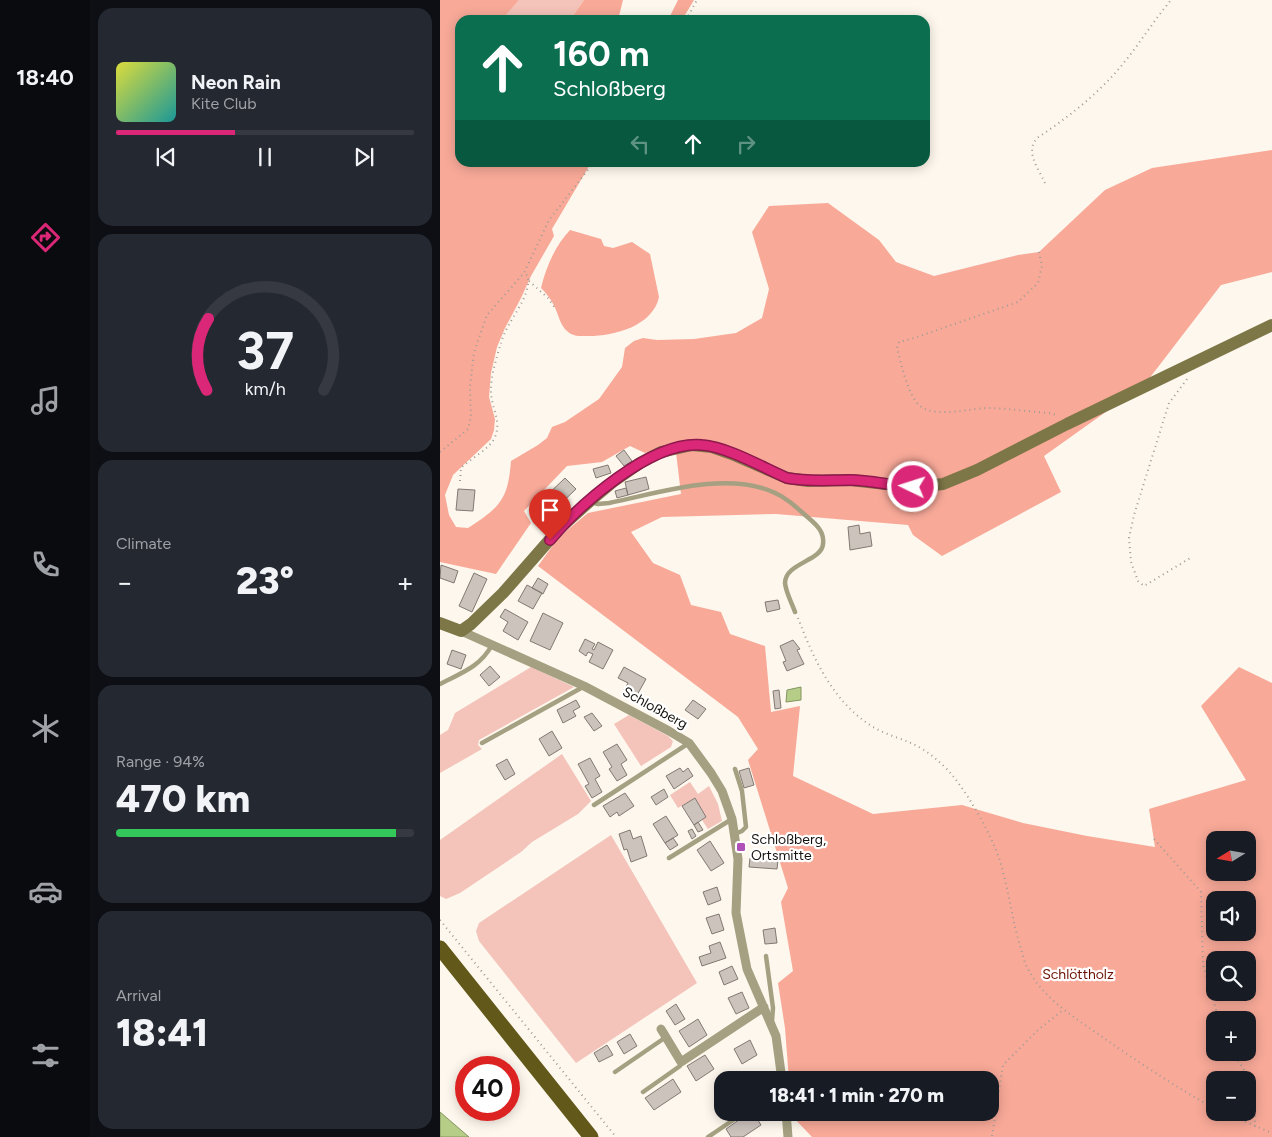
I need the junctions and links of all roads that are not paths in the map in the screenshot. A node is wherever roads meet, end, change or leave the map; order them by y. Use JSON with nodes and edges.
{"nodes":[{"id":1,"x":1272,"y":325,"type":"edge"},
{"id":2,"x":590,"y":501,"type":"junction"},
{"id":3,"x":795,"y":612,"type":"road end"},
{"id":4,"x":440,"y":623,"type":"edge"},
{"id":5,"x":461,"y":631,"type":"junction"},
{"id":6,"x":492,"y":645,"type":"junction"},
{"id":7,"x":440,"y":684,"type":"edge"},
{"id":8,"x":584,"y":686,"type":"junction"},
{"id":9,"x":482,"y":743,"type":"dead end"},
{"id":10,"x":688,"y":743,"type":"junction"},
{"id":11,"x":735,"y":769,"type":"dead end"},
{"id":12,"x":594,"y":805,"type":"dead end"},
{"id":13,"x":732,"y":820,"type":"junction"},
{"id":14,"x":735,"y":834,"type":"junction"},
{"id":15,"x":669,"y":858,"type":"dead end"},
{"id":16,"x":440,"y":948,"type":"edge"},
{"id":17,"x":766,"y":956,"type":"dead end"},
{"id":18,"x":764,"y":1007,"type":"junction"},
{"id":19,"x":771,"y":1025,"type":"junction"},
{"id":20,"x":663,"y":1033,"type":"joint"},
{"id":21,"x":681,"y":1062,"type":"junction"},
{"id":22,"x":781,"y":1071,"type":"edge"},
{"id":23,"x":615,"y":1072,"type":"dead end"},
{"id":24,"x":643,"y":1092,"type":"dead end"},
{"id":25,"x":732,"y":1121,"type":"edge"},
{"id":26,"x":787,"y":1121,"type":"edge"},
{"id":27,"x":591,"y":1137,"type":"edge"},
{"id":28,"x":708,"y":1137,"type":"edge"},
{"id":29,"x":788,"y":1137,"type":"edge"}],
"edges":[{"from":1,"to":2,"type":"street"},
{"from":2,"to":3,"type":"lane"},
{"from":2,"to":5,"type":"street"},
{"from":4,"to":5,"type":"street","name":"Schloßberg"},
{"from":5,"to":6,"type":"street","name":"Schloßberg"},
{"from":6,"to":7,"type":"lane"},
{"from":6,"to":8,"type":"street","name":"Schloßberg"},
{"from":8,"to":9,"type":"lane"},
{"from":8,"to":10,"type":"street","name":"Schloßberg"},
{"from":10,"to":12,"type":"lane"},
{"from":10,"to":13,"type":"street","name":"Schloßberg"},
{"from":11,"to":14,"type":"lane"},
{"from":13,"to":14,"type":"street","name":"Schloßberg"},
{"from":13,"to":15,"type":"lane"},
{"from":14,"to":18,"type":"street","name":"Schloßberg"},
{"from":16,"to":27,"type":"main road"},
{"from":17,"to":19,"type":"lane"},
{"from":18,"to":19,"type":"street","name":"Schloßberg"},
{"from":18,"to":21,"type":"street"},
{"from":19,"to":22,"type":"street","name":"Schloßberg"},
{"from":20,"to":21,"type":"street"},
{"from":20,"to":23,"type":"lane"},
{"from":21,"to":24,"type":"lane"},
{"from":25,"to":28,"type":"lane"},
{"from":26,"to":29,"type":"street"}]}
